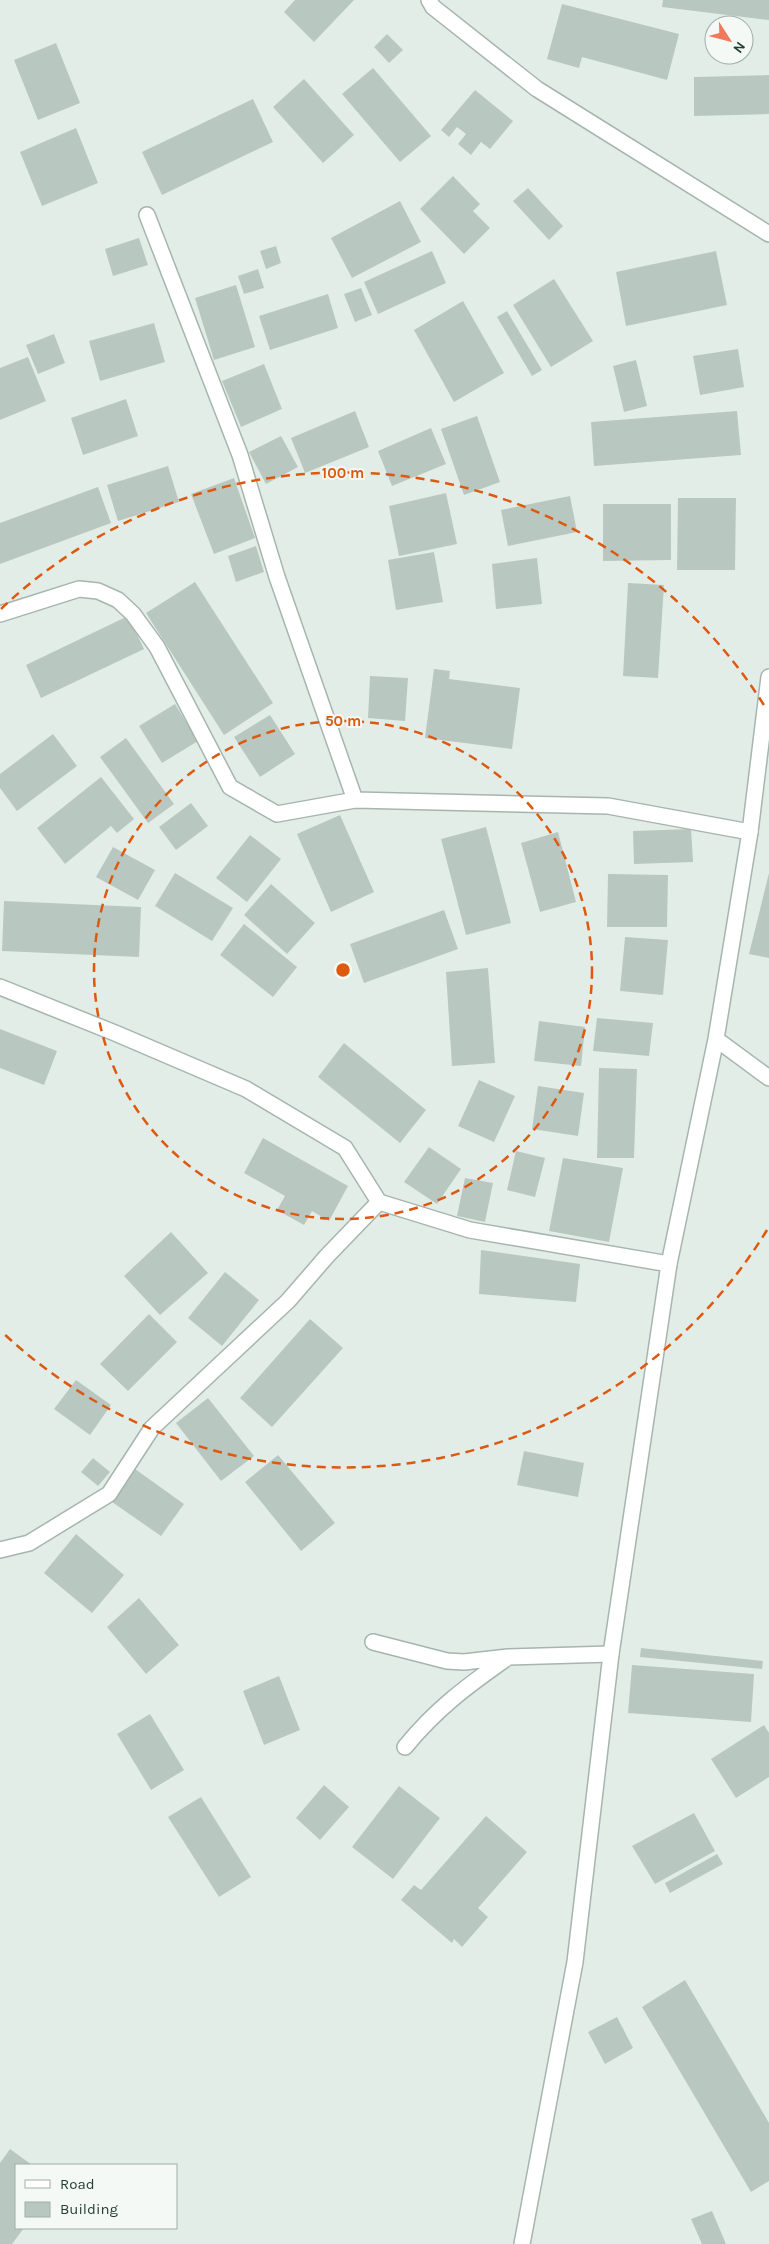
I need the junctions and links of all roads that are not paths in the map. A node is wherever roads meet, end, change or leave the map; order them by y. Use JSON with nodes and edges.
{"nodes":[{"id":1,"x":429,"y":0,"type":"edge"},
{"id":2,"x":147,"y":215,"type":"dead end"},
{"id":3,"x":769,"y":234,"type":"edge"},
{"id":4,"x":0,"y":614,"type":"edge"},
{"id":5,"x":769,"y":678,"type":"edge"},
{"id":6,"x":354,"y":800,"type":"junction"},
{"id":7,"x":750,"y":832,"type":"junction"},
{"id":8,"x":0,"y":987,"type":"edge"},
{"id":9,"x":716,"y":1040,"type":"junction"},
{"id":10,"x":769,"y":1078,"type":"edge"},
{"id":11,"x":379,"y":1202,"type":"junction"},
{"id":12,"x":669,"y":1264,"type":"junction"},
{"id":13,"x":0,"y":1550,"type":"edge"},
{"id":14,"x":372,"y":1642,"type":"dead end"},
{"id":15,"x":611,"y":1654,"type":"junction"},
{"id":16,"x":508,"y":1657,"type":"junction"},
{"id":17,"x":404,"y":1747,"type":"dead end"},
{"id":18,"x":522,"y":2244,"type":"edge"}],
"edges":[{"from":1,"to":3,"type":"street"},
{"from":2,"to":6,"type":"street"},
{"from":4,"to":6,"type":"street"},
{"from":5,"to":7,"type":"street"},
{"from":6,"to":7,"type":"street"},
{"from":7,"to":9,"type":"street"},
{"from":8,"to":11,"type":"street"},
{"from":9,"to":10,"type":"street"},
{"from":9,"to":12,"type":"street"},
{"from":11,"to":12,"type":"street"},
{"from":11,"to":13,"type":"street"},
{"from":12,"to":15,"type":"street"},
{"from":14,"to":16,"type":"street"},
{"from":15,"to":16,"type":"street"},
{"from":15,"to":18,"type":"street"},
{"from":16,"to":17,"type":"street"}]}
